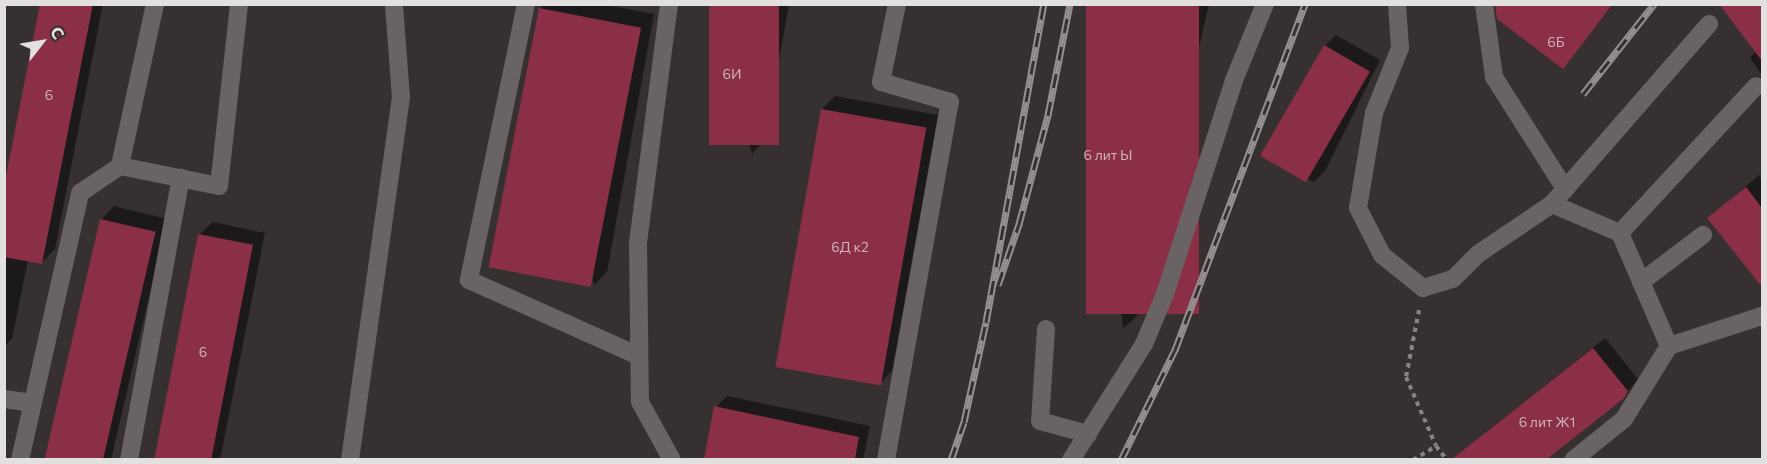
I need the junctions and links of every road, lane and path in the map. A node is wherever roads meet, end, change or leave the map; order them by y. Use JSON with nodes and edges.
{"nodes":[{"id":1,"x":155,"y":4,"type":"edge"},
{"id":2,"x":239,"y":4,"type":"edge"},
{"id":3,"x":394,"y":4,"type":"edge"},
{"id":4,"x":526,"y":4,"type":"edge"},
{"id":5,"x":669,"y":4,"type":"edge"},
{"id":6,"x":897,"y":4,"type":"edge"},
{"id":7,"x":1265,"y":4,"type":"edge"},
{"id":8,"x":1397,"y":4,"type":"edge"},
{"id":9,"x":1484,"y":4,"type":"edge"},
{"id":10,"x":1709,"y":24,"type":"dead end"},
{"id":11,"x":1756,"y":86,"type":"dead end"},
{"id":12,"x":120,"y":166,"type":"junction"},
{"id":13,"x":181,"y":178,"type":"junction"},
{"id":14,"x":1564,"y":189,"type":"junction"},
{"id":15,"x":1551,"y":204,"type":"junction"},
{"id":16,"x":1620,"y":234,"type":"junction"},
{"id":17,"x":1703,"y":235,"type":"dead end"},
{"id":18,"x":1641,"y":282,"type":"junction"},
{"id":19,"x":1423,"y":288,"type":"junction"},
{"id":20,"x":1762,"y":316,"type":"edge"},
{"id":21,"x":1046,"y":329,"type":"dead end"},
{"id":22,"x":1669,"y":346,"type":"junction"},
{"id":23,"x":639,"y":356,"type":"junction"},
{"id":24,"x":4,"y":399,"type":"edge"},
{"id":25,"x":33,"y":403,"type":"junction"},
{"id":26,"x":1088,"y":434,"type":"junction"},
{"id":27,"x":1436,"y":446,"type":"junction"},
{"id":28,"x":20,"y":459,"type":"edge"},
{"id":29,"x":129,"y":459,"type":"edge"},
{"id":30,"x":350,"y":459,"type":"edge"},
{"id":31,"x":672,"y":459,"type":"edge"},
{"id":32,"x":886,"y":459,"type":"edge"},
{"id":33,"x":1071,"y":459,"type":"edge"},
{"id":34,"x":1413,"y":459,"type":"edge"},
{"id":35,"x":1447,"y":459,"type":"edge"},
{"id":36,"x":1573,"y":459,"type":"edge"}],
"edges":[{"from":1,"to":12,"type":"lane"},
{"from":2,"to":13,"type":"lane"},
{"from":3,"to":30,"type":"lane"},
{"from":4,"to":23,"type":"lane"},
{"from":5,"to":23,"type":"lane"},
{"from":6,"to":32,"type":"lane"},
{"from":7,"to":26,"type":"lane"},
{"from":8,"to":19,"type":"lane"},
{"from":9,"to":14,"type":"lane"},
{"from":10,"to":14,"type":"lane"},
{"from":11,"to":16,"type":"lane"},
{"from":12,"to":13,"type":"lane"},
{"from":12,"to":25,"type":"lane"},
{"from":13,"to":29,"type":"lane"},
{"from":14,"to":15,"type":"lane"},
{"from":15,"to":16,"type":"lane"},
{"from":15,"to":19,"type":"lane"},
{"from":16,"to":18,"type":"lane"},
{"from":17,"to":18,"type":"lane"},
{"from":18,"to":22,"type":"lane"},
{"from":19,"to":27,"type":"path"},
{"from":20,"to":22,"type":"lane"},
{"from":21,"to":26,"type":"lane"},
{"from":22,"to":36,"type":"lane"},
{"from":23,"to":31,"type":"lane"},
{"from":24,"to":25,"type":"lane"},
{"from":25,"to":28,"type":"lane"},
{"from":26,"to":33,"type":"lane"},
{"from":27,"to":34,"type":"path"},
{"from":27,"to":35,"type":"path"}]}
